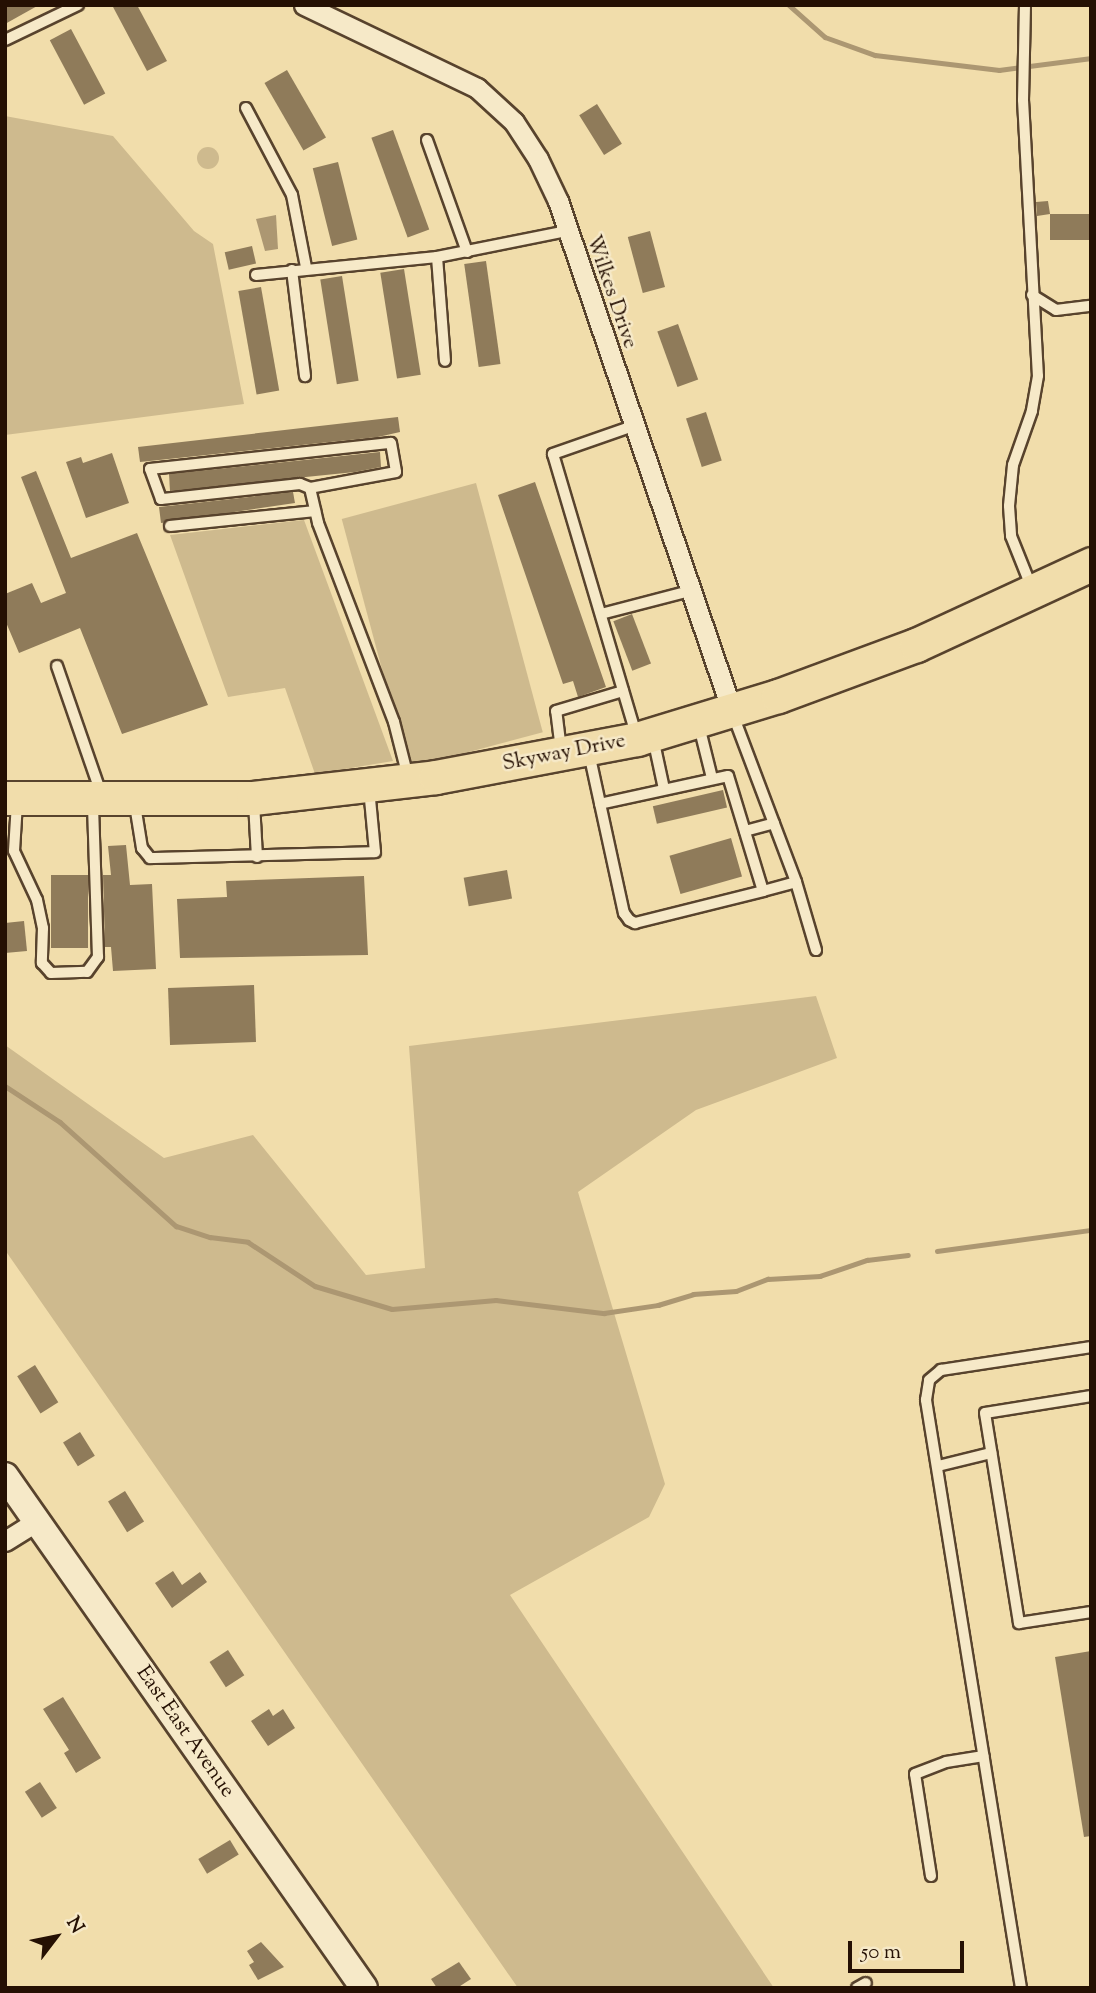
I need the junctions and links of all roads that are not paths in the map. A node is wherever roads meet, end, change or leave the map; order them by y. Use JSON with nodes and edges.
{"nodes":[{"id":1,"x":79,"y":5,"type":"edge"},
{"id":2,"x":304,"y":5,"type":"edge"},
{"id":3,"x":1025,"y":5,"type":"edge"},
{"id":4,"x":5,"y":40,"type":"edge"},
{"id":5,"x":246,"y":108,"type":"dead end"},
{"id":6,"x":427,"y":141,"type":"dead end"},
{"id":7,"x":567,"y":231,"type":"junction"},
{"id":8,"x":467,"y":252,"type":"junction"},
{"id":9,"x":437,"y":257,"type":"junction"},
{"id":10,"x":306,"y":267,"type":"junction"},
{"id":11,"x":292,"y":270,"type":"junction"},
{"id":12,"x":256,"y":275,"type":"dead end"},
{"id":13,"x":1032,"y":295,"type":"junction"},
{"id":14,"x":1091,"y":306,"type":"edge"},
{"id":15,"x":445,"y":361,"type":"dead end"},
{"id":16,"x":305,"y":376,"type":"dead end"},
{"id":17,"x":633,"y":426,"type":"junction"},
{"id":18,"x":310,"y":488,"type":"junction"},
{"id":19,"x":315,"y":511,"type":"junction"},
{"id":20,"x":170,"y":526,"type":"dead end"},
{"id":21,"x":1091,"y":564,"type":"edge"},
{"id":22,"x":690,"y":591,"type":"junction"},
{"id":23,"x":1034,"y":593,"type":"junction"},
{"id":24,"x":601,"y":614,"type":"junction"},
{"id":25,"x":57,"y":666,"type":"dead end"},
{"id":26,"x":623,"y":691,"type":"junction"},
{"id":27,"x":732,"y":711,"type":"junction"},
{"id":28,"x":698,"y":722,"type":"junction"},
{"id":29,"x":645,"y":737,"type":"junction"},
{"id":30,"x":575,"y":751,"type":"junction"},
{"id":31,"x":712,"y":778,"type":"junction"},
{"id":32,"x":409,"y":780,"type":"junction"},
{"id":33,"x":369,"y":786,"type":"junction"},
{"id":34,"x":664,"y":789,"type":"junction"},
{"id":35,"x":253,"y":798,"type":"junction"},
{"id":36,"x":11,"y":799,"type":"edge"},
{"id":37,"x":110,"y":801,"type":"junction"},
{"id":38,"x":600,"y":804,"type":"junction"},
{"id":39,"x":774,"y":823,"type":"junction"},
{"id":40,"x":746,"y":831,"type":"junction"},
{"id":41,"x":257,"y":857,"type":"junction"},
{"id":42,"x":796,"y":882,"type":"junction"},
{"id":43,"x":763,"y":891,"type":"junction"},
{"id":44,"x":816,"y":950,"type":"dead end"},
{"id":45,"x":1091,"y":1346,"type":"edge"},
{"id":46,"x":1091,"y":1396,"type":"edge"},
{"id":47,"x":991,"y":1452,"type":"junction"},
{"id":48,"x":938,"y":1466,"type":"junction"},
{"id":49,"x":5,"y":1476,"type":"edge"},
{"id":50,"x":37,"y":1521,"type":"junction"},
{"id":51,"x":5,"y":1541,"type":"edge"},
{"id":52,"x":1091,"y":1612,"type":"edge"},
{"id":53,"x":984,"y":1756,"type":"junction"},
{"id":54,"x":931,"y":1876,"type":"dead end"},
{"id":55,"x":364,"y":1988,"type":"edge"},
{"id":56,"x":1021,"y":1988,"type":"edge"}],
"edges":[{"from":1,"to":4,"type":"lane"},
{"from":2,"to":7,"type":"street","name":"Wilkes Drive"},
{"from":3,"to":13,"type":"lane"},
{"from":5,"to":10,"type":"lane"},
{"from":6,"to":8,"type":"lane"},
{"from":7,"to":8,"type":"lane"},
{"from":7,"to":17,"type":"street","name":"Wilkes Drive"},
{"from":8,"to":9,"type":"lane"},
{"from":9,"to":10,"type":"lane"},
{"from":9,"to":15,"type":"lane"},
{"from":10,"to":11,"type":"lane"},
{"from":11,"to":12,"type":"lane"},
{"from":11,"to":16,"type":"lane"},
{"from":13,"to":14,"type":"lane"},
{"from":13,"to":23,"type":"lane"},
{"from":17,"to":22,"type":"street","name":"Wilkes Drive"},
{"from":17,"to":24,"type":"lane"},
{"from":18,"to":18,"type":"lane"},
{"from":18,"to":19,"type":"lane"},
{"from":19,"to":20,"type":"lane"},
{"from":19,"to":32,"type":"lane"},
{"from":21,"to":23,"type":"highway","name":"Skyway Drive"},
{"from":22,"to":24,"type":"lane"},
{"from":22,"to":27,"type":"street","name":"Wilkes Drive"},
{"from":23,"to":27,"type":"highway","name":"Skyway Drive"},
{"from":24,"to":26,"type":"lane"},
{"from":25,"to":37,"type":"lane"},
{"from":26,"to":29,"type":"lane"},
{"from":26,"to":30,"type":"lane"},
{"from":27,"to":28,"type":"highway","name":"Skyway Drive"},
{"from":27,"to":39,"type":"lane"},
{"from":28,"to":29,"type":"highway","name":"Skyway Drive"},
{"from":28,"to":31,"type":"lane"},
{"from":29,"to":30,"type":"highway","name":"Skyway Drive"},
{"from":29,"to":34,"type":"lane"},
{"from":30,"to":32,"type":"highway","name":"Skyway Drive"},
{"from":30,"to":38,"type":"lane"},
{"from":31,"to":34,"type":"lane"},
{"from":31,"to":40,"type":"lane"},
{"from":32,"to":33,"type":"highway","name":"Skyway Drive"},
{"from":33,"to":35,"type":"highway","name":"Skyway Drive"},
{"from":33,"to":41,"type":"lane"},
{"from":34,"to":38,"type":"lane"},
{"from":35,"to":37,"type":"highway","name":"Skyway Drive"},
{"from":35,"to":41,"type":"lane"},
{"from":36,"to":37,"type":"highway","name":"Skyway Drive"},
{"from":36,"to":37,"type":"lane"},
{"from":37,"to":41,"type":"lane"},
{"from":38,"to":43,"type":"lane"},
{"from":39,"to":40,"type":"lane"},
{"from":39,"to":42,"type":"lane"},
{"from":40,"to":43,"type":"lane"},
{"from":42,"to":43,"type":"lane"},
{"from":42,"to":44,"type":"lane"},
{"from":45,"to":48,"type":"lane"},
{"from":46,"to":47,"type":"lane"},
{"from":47,"to":48,"type":"lane"},
{"from":47,"to":52,"type":"lane"},
{"from":48,"to":53,"type":"lane"},
{"from":49,"to":50,"type":"street","name":"East East Avenue"},
{"from":50,"to":51,"type":"street"},
{"from":50,"to":55,"type":"street","name":"East East Avenue"},
{"from":53,"to":54,"type":"lane"},
{"from":53,"to":56,"type":"lane"}]}
